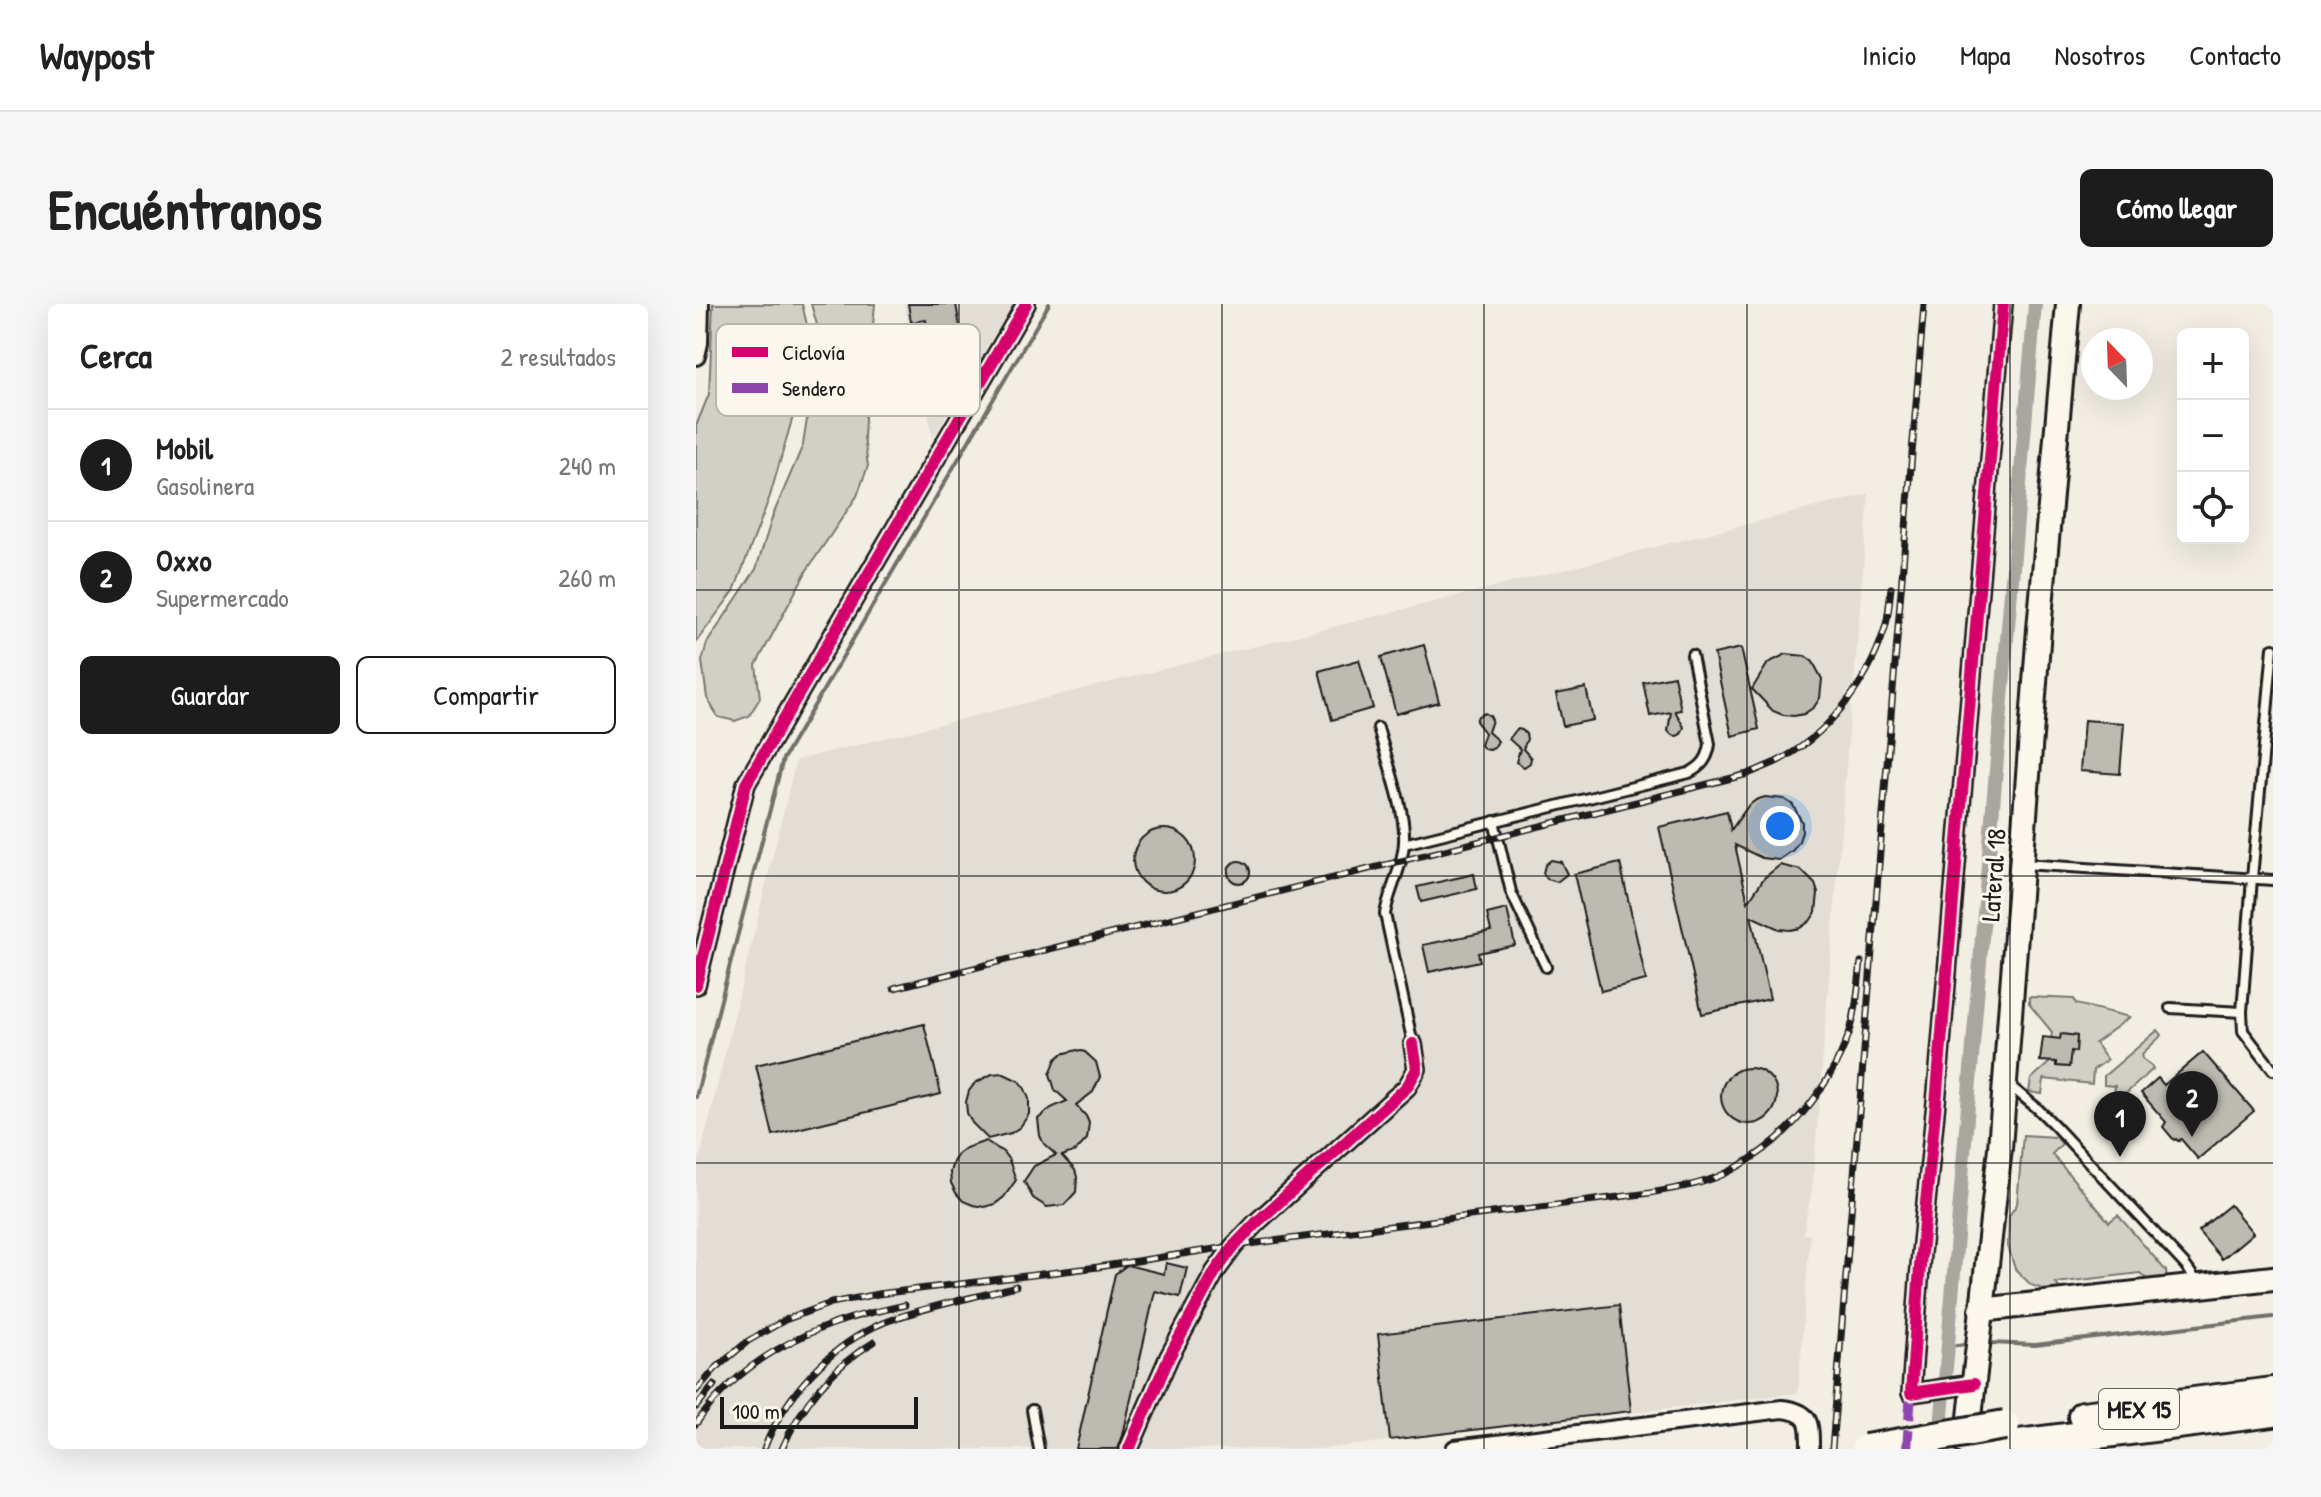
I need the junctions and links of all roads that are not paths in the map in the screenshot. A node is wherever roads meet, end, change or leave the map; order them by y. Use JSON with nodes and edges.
{"nodes":[{"id":1,"x":700,"y":304,"type":"edge"},
{"id":2,"x":1026,"y":304,"type":"edge"},
{"id":3,"x":2003,"y":304,"type":"edge"},
{"id":4,"x":2068,"y":304,"type":"edge"},
{"id":5,"x":696,"y":356,"type":"edge"},
{"id":6,"x":980,"y":383,"type":"edge"},
{"id":7,"x":961,"y":416,"type":"edge"},
{"id":8,"x":2273,"y":648,"type":"edge"},
{"id":9,"x":1692,"y":655,"type":"dead end"},
{"id":10,"x":1378,"y":728,"type":"dead end"},
{"id":11,"x":1494,"y":821,"type":"junction"},
{"id":12,"x":1404,"y":844,"type":"junction"},
{"id":13,"x":2021,"y":864,"type":"junction"},
{"id":14,"x":2252,"y":878,"type":"junction"},
{"id":15,"x":2273,"y":880,"type":"edge"},
{"id":16,"x":1546,"y":967,"type":"dead end"},
{"id":17,"x":696,"y":985,"type":"edge"},
{"id":18,"x":2170,"y":1008,"type":"dead end"},
{"id":19,"x":2242,"y":1012,"type":"junction"},
{"id":20,"x":1413,"y":1044,"type":"joint"},
{"id":21,"x":2273,"y":1070,"type":"edge"},
{"id":22,"x":2005,"y":1083,"type":"junction"},
{"id":23,"x":2273,"y":1278,"type":"edge"},
{"id":24,"x":2200,"y":1287,"type":"junction"},
{"id":25,"x":1981,"y":1310,"type":"junction"},
{"id":26,"x":1968,"y":1385,"type":"junction"},
{"id":27,"x":2273,"y":1392,"type":"edge"},
{"id":28,"x":1032,"y":1410,"type":"dead end"},
{"id":29,"x":2273,"y":1412,"type":"edge"},
{"id":30,"x":1996,"y":1440,"type":"edge"},
{"id":31,"x":1039,"y":1449,"type":"edge"},
{"id":32,"x":1129,"y":1449,"type":"edge"},
{"id":33,"x":1455,"y":1449,"type":"edge"},
{"id":34,"x":1810,"y":1449,"type":"edge"},
{"id":35,"x":1866,"y":1449,"type":"edge"},
{"id":36,"x":1967,"y":1449,"type":"edge"}],
"edges":[{"from":1,"to":5,"type":"street"},
{"from":2,"to":6,"type":"street"},
{"from":3,"to":26,"type":"street"},
{"from":4,"to":13,"type":"street","name":"Lateral 18"},
{"from":7,"to":17,"type":"street"},
{"from":8,"to":14,"type":"lane"},
{"from":9,"to":11,"type":"lane"},
{"from":10,"to":12,"type":"lane"},
{"from":11,"to":12,"type":"lane"},
{"from":11,"to":16,"type":"lane"},
{"from":12,"to":20,"type":"lane"},
{"from":13,"to":14,"type":"lane"},
{"from":13,"to":22,"type":"street","name":"Lateral 18"},
{"from":14,"to":15,"type":"lane"},
{"from":14,"to":19,"type":"lane"},
{"from":18,"to":19,"type":"lane"},
{"from":19,"to":21,"type":"lane"},
{"from":20,"to":32,"type":"street"},
{"from":22,"to":24,"type":"lane"},
{"from":22,"to":25,"type":"street","name":"Lateral 18"},
{"from":23,"to":24,"type":"street"},
{"from":24,"to":25,"type":"street"},
{"from":25,"to":26,"type":"street","name":"Lateral 18"},
{"from":26,"to":36,"type":"street","name":"Lateral 18"},
{"from":27,"to":30,"type":"highway","number":"MEX 15"},
{"from":28,"to":31,"type":"lane"},
{"from":29,"to":30,"type":"highway","number":"MEX 15"},
{"from":30,"to":35,"type":"highway","number":"MEX 15","bridge":true},
{"from":33,"to":34,"type":"street"}]}
